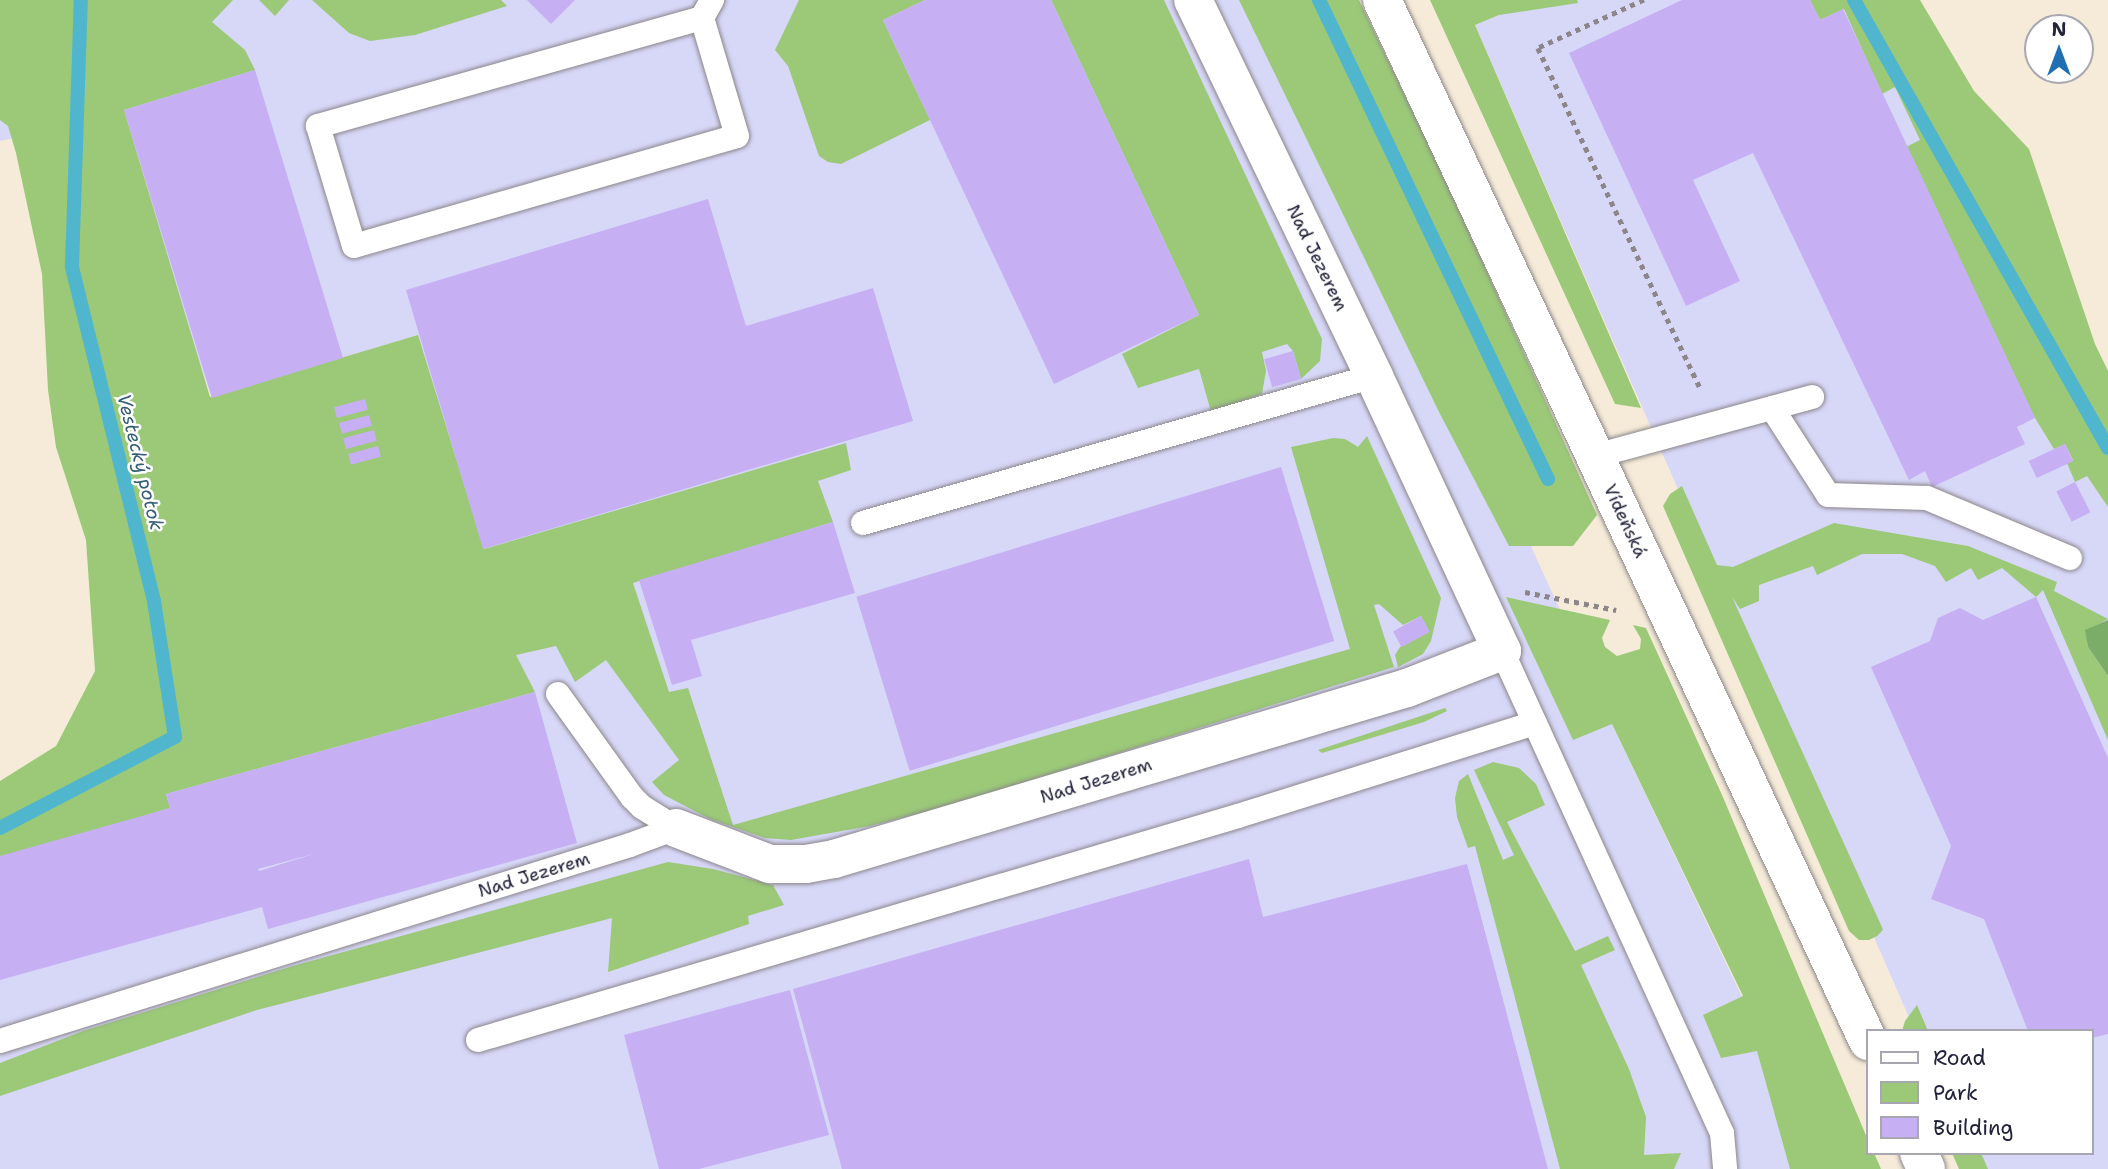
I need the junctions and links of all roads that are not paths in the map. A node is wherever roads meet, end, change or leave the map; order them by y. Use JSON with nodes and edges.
{"nodes":[{"id":1,"x":1193,"y":0,"type":"edge"},
{"id":2,"x":1382,"y":0,"type":"edge"},
{"id":3,"x":707,"y":9,"type":"edge"},
{"id":4,"x":1374,"y":376,"type":"junction"},
{"id":5,"x":1812,"y":397,"type":"dead end"},
{"id":6,"x":1772,"y":408,"type":"junction"},
{"id":7,"x":1595,"y":456,"type":"junction"},
{"id":8,"x":863,"y":523,"type":"dead end"},
{"id":9,"x":2070,"y":558,"type":"dead end"},
{"id":10,"x":1502,"y":651,"type":"junction"},
{"id":11,"x":558,"y":694,"type":"dead end"},
{"id":12,"x":1535,"y":723,"type":"junction"},
{"id":13,"x":676,"y":828,"type":"junction"},
{"id":14,"x":1867,"y":1039,"type":"edge"},
{"id":15,"x":478,"y":1040,"type":"dead end"},
{"id":16,"x":0,"y":1041,"type":"edge"},
{"id":17,"x":1725,"y":1169,"type":"edge"}],
"edges":[{"from":1,"to":4,"type":"street","name":"Nad Jezerem"},
{"from":2,"to":7,"type":"street","name":"Vídeňská"},
{"from":3,"to":3,"type":"lane"},
{"from":4,"to":8,"type":"lane"},
{"from":4,"to":10,"type":"street","name":"Nad Jezerem"},
{"from":5,"to":6,"type":"lane"},
{"from":6,"to":7,"type":"lane"},
{"from":6,"to":9,"type":"lane"},
{"from":7,"to":14,"type":"street","name":"Vídeňská"},
{"from":10,"to":12,"type":"lane"},
{"from":10,"to":13,"type":"street","name":"Nad Jezerem"},
{"from":11,"to":13,"type":"lane"},
{"from":12,"to":15,"type":"lane"},
{"from":12,"to":17,"type":"lane"},
{"from":13,"to":16,"type":"lane","name":"Nad Jezerem"}]}
